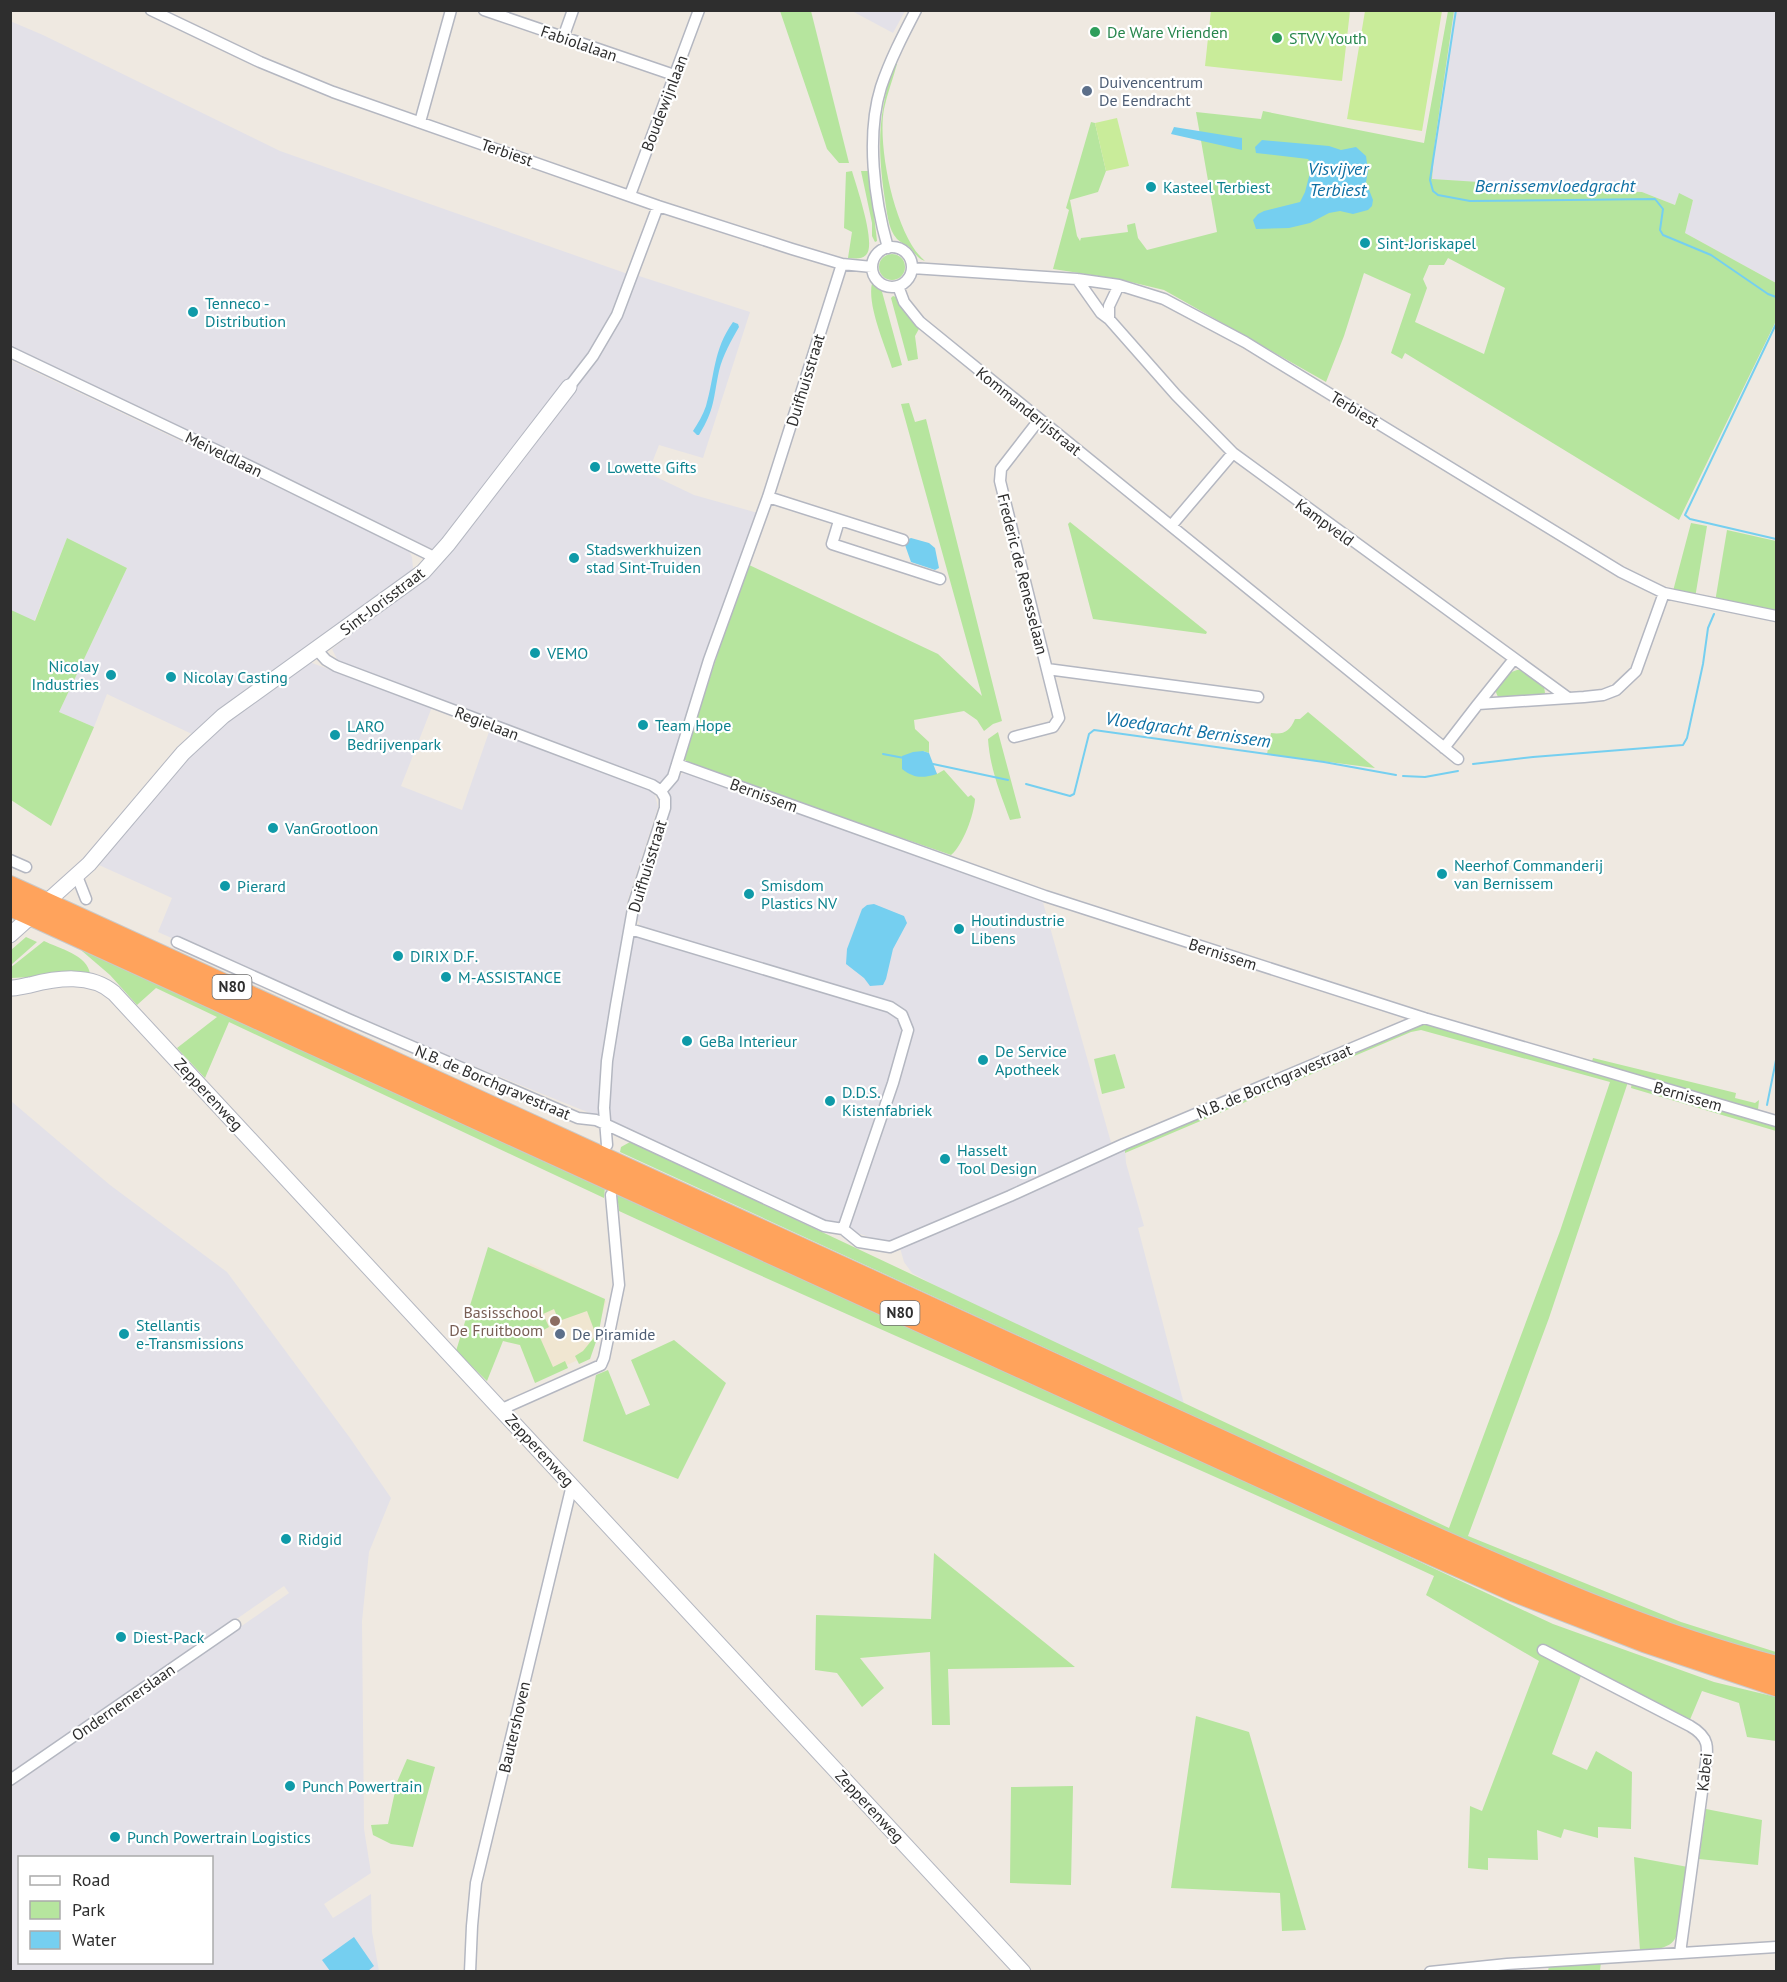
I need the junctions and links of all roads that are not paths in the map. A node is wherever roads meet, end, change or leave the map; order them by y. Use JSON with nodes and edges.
{"nodes":[{"id":1,"x":151,"y":10,"type":"edge"},
{"id":2,"x":180,"y":10,"type":"edge"},
{"id":3,"x":451,"y":10,"type":"edge"},
{"id":4,"x":484,"y":10,"type":"edge"},
{"id":5,"x":573,"y":10,"type":"edge"},
{"id":6,"x":699,"y":10,"type":"edge"},
{"id":7,"x":916,"y":10,"type":"edge"},
{"id":8,"x":177,"y":23,"type":"junction"},
{"id":9,"x":564,"y":38,"type":"junction"},
{"id":10,"x":674,"y":75,"type":"junction"},
{"id":11,"x":420,"y":122,"type":"junction"},
{"id":12,"x":630,"y":195,"type":"junction"},
{"id":13,"x":658,"y":206,"type":"junction"},
{"id":14,"x":888,"y":248,"type":"junction"},
{"id":15,"x":842,"y":264,"type":"junction"},
{"id":16,"x":872,"y":267,"type":"junction"},
{"id":17,"x":912,"y":268,"type":"junction"},
{"id":18,"x":1077,"y":279,"type":"junction"},
{"id":19,"x":1119,"y":285,"type":"junction"},
{"id":20,"x":898,"y":286,"type":"junction"},
{"id":21,"x":1109,"y":319,"type":"junction"},
{"id":22,"x":10,"y":352,"type":"edge"},
{"id":23,"x":569,"y":387,"type":"joint"},
{"id":24,"x":1039,"y":420,"type":"junction"},
{"id":25,"x":1233,"y":453,"type":"junction"},
{"id":26,"x":768,"y":497,"type":"junction"},
{"id":27,"x":839,"y":521,"type":"junction"},
{"id":28,"x":1171,"y":526,"type":"junction"},
{"id":29,"x":903,"y":540,"type":"dead end"},
{"id":30,"x":436,"y":558,"type":"junction"},
{"id":31,"x":940,"y":579,"type":"dead end"},
{"id":32,"x":1664,"y":593,"type":"junction"},
{"id":33,"x":1776,"y":616,"type":"edge"},
{"id":34,"x":317,"y":650,"type":"junction"},
{"id":35,"x":1514,"y":659,"type":"junction"},
{"id":36,"x":1047,"y":669,"type":"junction"},
{"id":37,"x":1257,"y":697,"type":"dead end"},
{"id":38,"x":1567,"y":697,"type":"junction"},
{"id":39,"x":1478,"y":704,"type":"junction"},
{"id":40,"x":1014,"y":737,"type":"dead end"},
{"id":41,"x":1444,"y":748,"type":"junction"},
{"id":42,"x":1458,"y":759,"type":"dead end"},
{"id":43,"x":677,"y":764,"type":"junction"},
{"id":44,"x":661,"y":791,"type":"junction"},
{"id":45,"x":10,"y":860,"type":"edge"},
{"id":46,"x":26,"y":867,"type":"dead end"},
{"id":47,"x":77,"y":876,"type":"junction"},
{"id":48,"x":10,"y":886,"type":"edge"},
{"id":49,"x":86,"y":900,"type":"dead end"},
{"id":50,"x":10,"y":906,"type":"edge"},
{"id":51,"x":40,"y":909,"type":"junction"},
{"id":52,"x":630,"y":929,"type":"junction"},
{"id":53,"x":10,"y":935,"type":"edge"},
{"id":54,"x":177,"y":942,"type":"dead end"},
{"id":55,"x":10,"y":981,"type":"edge"},
{"id":56,"x":32,"y":984,"type":"junction"},
{"id":57,"x":10,"y":988,"type":"edge"},
{"id":58,"x":1424,"y":1018,"type":"junction"},
{"id":59,"x":1776,"y":1121,"type":"edge"},
{"id":60,"x":605,"y":1124,"type":"junction"},
{"id":61,"x":607,"y":1145,"type":"dead end"},
{"id":62,"x":610,"y":1195,"type":"dead end"},
{"id":63,"x":843,"y":1229,"type":"junction"},
{"id":64,"x":502,"y":1409,"type":"junction"},
{"id":65,"x":572,"y":1485,"type":"junction"},
{"id":66,"x":235,"y":1625,"type":"dead end"},
{"id":67,"x":1543,"y":1650,"type":"dead end"},
{"id":68,"x":1776,"y":1666,"type":"edge"},
{"id":69,"x":1776,"y":1686,"type":"edge"},
{"id":70,"x":10,"y":1780,"type":"edge"},
{"id":71,"x":1776,"y":1947,"type":"edge"},
{"id":72,"x":1680,"y":1953,"type":"junction"},
{"id":73,"x":470,"y":1971,"type":"edge"},
{"id":74,"x":1023,"y":1971,"type":"edge"},
{"id":75,"x":1430,"y":1971,"type":"edge"}],
"edges":[{"from":1,"to":8,"type":"street","name":"Terbiest"},
{"from":2,"to":8,"type":"street"},
{"from":3,"to":11,"type":"street"},
{"from":4,"to":9,"type":"street","name":"Fabiolalaan"},
{"from":5,"to":9,"type":"street"},
{"from":6,"to":10,"type":"street","name":"Boudewijnlaan"},
{"from":7,"to":14,"type":"street"},
{"from":8,"to":11,"type":"street","name":"Terbiest"},
{"from":9,"to":10,"type":"street","name":"Fabiolalaan"},
{"from":10,"to":12,"type":"street","name":"Boudewijnlaan"},
{"from":11,"to":12,"type":"street","name":"Terbiest"},
{"from":12,"to":13,"type":"street","name":"Terbiest"},
{"from":13,"to":15,"type":"street","name":"Terbiest"},
{"from":13,"to":23,"type":"street","name":"Sint-Jorisstraat"},
{"from":14,"to":16,"type":"street"},
{"from":14,"to":17,"type":"street"},
{"from":15,"to":16,"type":"street","name":"Terbiest"},
{"from":15,"to":26,"type":"street","name":"Duifhuisstraat"},
{"from":16,"to":20,"type":"street"},
{"from":17,"to":18,"type":"street","name":"Terbiest"},
{"from":17,"to":20,"type":"street"},
{"from":18,"to":19,"type":"street","name":"Terbiest"},
{"from":18,"to":21,"type":"street","name":"Kampveld"},
{"from":19,"to":21,"type":"street"},
{"from":19,"to":32,"type":"street","name":"Terbiest"},
{"from":20,"to":24,"type":"street","name":"Kommanderijstraat"},
{"from":21,"to":25,"type":"street","name":"Kampveld"},
{"from":22,"to":30,"type":"street","name":"Meiveldlaan"},
{"from":23,"to":30,"type":"street","name":"Sint-Jorisstraat"},
{"from":24,"to":28,"type":"street","name":"Kommanderijstraat"},
{"from":24,"to":36,"type":"street","name":"Frederic de Renesselaan"},
{"from":25,"to":28,"type":"street"},
{"from":25,"to":35,"type":"street","name":"Kampveld"},
{"from":26,"to":27,"type":"street"},
{"from":26,"to":43,"type":"street","name":"Duifhuisstraat"},
{"from":27,"to":29,"type":"street"},
{"from":27,"to":31,"type":"street"},
{"from":28,"to":41,"type":"street","name":"Kommanderijstraat"},
{"from":30,"to":34,"type":"street","name":"Sint-Jorisstraat"},
{"from":32,"to":33,"type":"street","name":"Terbiest"},
{"from":32,"to":38,"type":"street"},
{"from":34,"to":44,"type":"street","name":"Regielaan"},
{"from":34,"to":47,"type":"street","name":"Sint-Jorisstraat"},
{"from":35,"to":38,"type":"street","name":"Kampveld"},
{"from":35,"to":39,"type":"street"},
{"from":36,"to":37,"type":"street","name":"Frederic de Renesselaan"},
{"from":36,"to":40,"type":"street","name":"Frederic de Renesselaan"},
{"from":38,"to":39,"type":"street"},
{"from":39,"to":41,"type":"street"},
{"from":41,"to":42,"type":"street","name":"Kommanderijstraat"},
{"from":43,"to":44,"type":"street","name":"Duifhuisstraat"},
{"from":43,"to":58,"type":"street","name":"Bernissem"},
{"from":44,"to":52,"type":"street","name":"Duifhuisstraat"},
{"from":45,"to":46,"type":"street"},
{"from":47,"to":49,"type":"street"},
{"from":47,"to":51,"type":"street","name":"Sint-Jorisstraat"},
{"from":48,"to":51,"type":"highway","number":"N80"},
{"from":50,"to":51,"type":"highway","number":"N80"},
{"from":51,"to":53,"type":"street","name":"Sint-Jorisstraat"},
{"from":51,"to":68,"type":"highway","number":"N80"},
{"from":51,"to":69,"type":"highway","number":"N80"},
{"from":52,"to":60,"type":"street","name":"Duifhuisstraat"},
{"from":52,"to":63,"type":"street"},
{"from":54,"to":60,"type":"street","name":"N.B. de Borchgravestraat"},
{"from":55,"to":56,"type":"street","name":"Zepperenweg"},
{"from":56,"to":57,"type":"street","name":"Zepperenweg"},
{"from":56,"to":64,"type":"street","name":"Zepperenweg"},
{"from":58,"to":59,"type":"street","name":"Bernissem"},
{"from":58,"to":63,"type":"street","name":"N.B. de Borchgravestraat"},
{"from":60,"to":61,"type":"street","name":"Duifhuisstraat"},
{"from":60,"to":63,"type":"street","name":"N.B. de Borchgravestraat"},
{"from":62,"to":64,"type":"street"},
{"from":64,"to":65,"type":"street","name":"Zepperenweg"},
{"from":65,"to":73,"type":"street","name":"Bautershoven"},
{"from":65,"to":74,"type":"street","name":"Zepperenweg"},
{"from":66,"to":70,"type":"street","name":"Ondernemerslaan"},
{"from":67,"to":72,"type":"street","name":"Kabei"},
{"from":71,"to":72,"type":"street"},
{"from":72,"to":75,"type":"street"}]}
